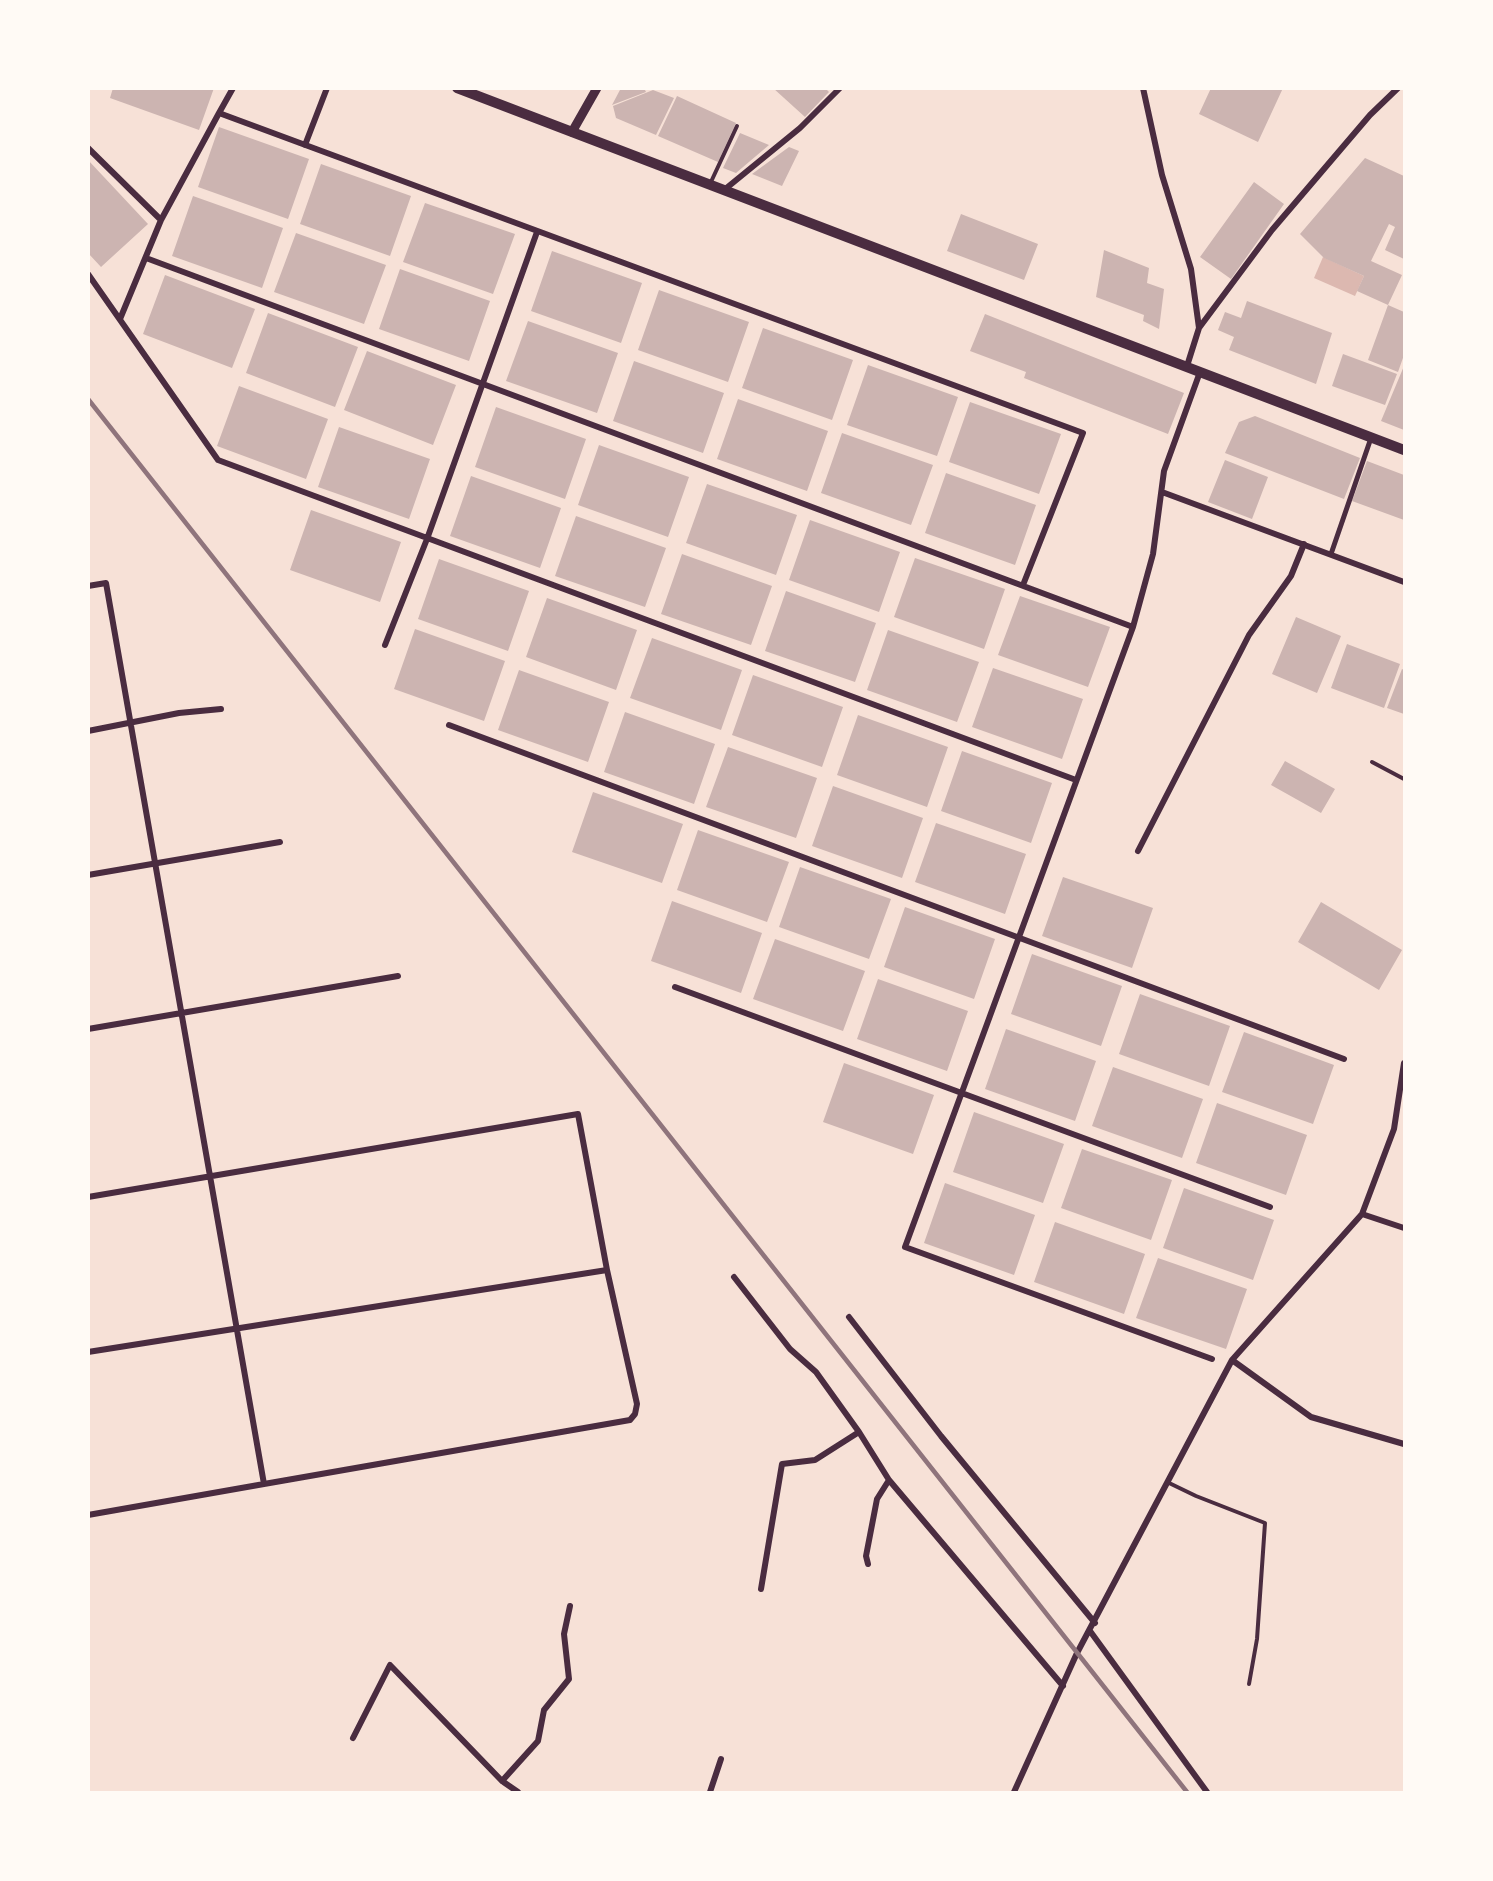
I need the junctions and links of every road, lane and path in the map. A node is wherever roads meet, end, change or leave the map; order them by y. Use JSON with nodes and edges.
{"nodes":[{"id":1,"x":233,"y":88,"type":"edge"},
{"id":2,"x":327,"y":88,"type":"edge"},
{"id":3,"x":457,"y":88,"type":"edge"},
{"id":4,"x":597,"y":88,"type":"edge"},
{"id":5,"x":840,"y":88,"type":"edge"},
{"id":6,"x":1143,"y":88,"type":"edge"},
{"id":7,"x":1398,"y":88,"type":"edge"},
{"id":8,"x":219,"y":113,"type":"junction"},
{"id":9,"x":736,"y":126,"type":"dead end"},
{"id":10,"x":572,"y":132,"type":"junction"},
{"id":11,"x":305,"y":145,"type":"junction"},
{"id":12,"x":88,"y":148,"type":"edge"},
{"id":13,"x":709,"y":184,"type":"junction"},
{"id":14,"x":724,"y":190,"type":"junction"},
{"id":15,"x":161,"y":220,"type":"junction"},
{"id":16,"x":537,"y":232,"type":"junction"},
{"id":17,"x":146,"y":258,"type":"junction"},
{"id":18,"x":88,"y":274,"type":"edge"},
{"id":19,"x":120,"y":319,"type":"junction"},
{"id":20,"x":1199,"y":328,"type":"junction"},
{"id":21,"x":1187,"y":366,"type":"junction"},
{"id":22,"x":1200,"y":372,"type":"junction"},
{"id":23,"x":482,"y":384,"type":"junction"},
{"id":24,"x":1371,"y":438,"type":"junction"},
{"id":25,"x":1404,"y":450,"type":"edge"},
{"id":26,"x":1162,"y":492,"type":"junction"},
{"id":27,"x":427,"y":539,"type":"junction"},
{"id":28,"x":1304,"y":544,"type":"junction"},
{"id":29,"x":1331,"y":554,"type":"junction"},
{"id":30,"x":1404,"y":582,"type":"edge"},
{"id":31,"x":1023,"y":585,"type":"junction"},
{"id":32,"x":88,"y":586,"type":"edge"},
{"id":33,"x":1132,"y":627,"type":"junction"},
{"id":34,"x":385,"y":645,"type":"dead end"},
{"id":35,"x":221,"y":709,"type":"dead end"},
{"id":36,"x":131,"y":723,"type":"junction"},
{"id":37,"x":449,"y":725,"type":"dead end"},
{"id":38,"x":88,"y":731,"type":"edge"},
{"id":39,"x":1372,"y":762,"type":"dead end"},
{"id":40,"x":1404,"y":779,"type":"edge"},
{"id":41,"x":1076,"y":780,"type":"junction"},
{"id":42,"x":280,"y":842,"type":"dead end"},
{"id":43,"x":1138,"y":851,"type":"dead end"},
{"id":44,"x":155,"y":864,"type":"junction"},
{"id":45,"x":88,"y":875,"type":"edge"},
{"id":46,"x":1020,"y":937,"type":"junction"},
{"id":47,"x":398,"y":976,"type":"dead end"},
{"id":48,"x":675,"y":987,"type":"dead end"},
{"id":49,"x":181,"y":1013,"type":"junction"},
{"id":50,"x":88,"y":1029,"type":"edge"},
{"id":51,"x":1344,"y":1059,"type":"dead end"},
{"id":52,"x":1404,"y":1063,"type":"edge"},
{"id":53,"x":963,"y":1093,"type":"junction"},
{"id":54,"x":210,"y":1176,"type":"junction"},
{"id":55,"x":88,"y":1197,"type":"edge"},
{"id":56,"x":1270,"y":1207,"type":"dead end"},
{"id":57,"x":1362,"y":1214,"type":"junction"},
{"id":58,"x":1404,"y":1228,"type":"edge"},
{"id":59,"x":607,"y":1270,"type":"junction"},
{"id":60,"x":734,"y":1277,"type":"dead end"},
{"id":61,"x":849,"y":1317,"type":"dead end"},
{"id":62,"x":238,"y":1327,"type":"junction"},
{"id":63,"x":88,"y":1352,"type":"edge"},
{"id":64,"x":1212,"y":1359,"type":"dead end"},
{"id":65,"x":1232,"y":1360,"type":"junction"},
{"id":66,"x":859,"y":1432,"type":"junction"},
{"id":67,"x":1404,"y":1444,"type":"edge"},
{"id":68,"x":890,"y":1480,"type":"junction"},
{"id":69,"x":1167,"y":1481,"type":"junction"},
{"id":70,"x":264,"y":1484,"type":"junction"},
{"id":71,"x":88,"y":1515,"type":"edge"},
{"id":72,"x":868,"y":1564,"type":"dead end"},
{"id":73,"x":761,"y":1589,"type":"dead end"},
{"id":74,"x":570,"y":1606,"type":"dead end"},
{"id":75,"x":1095,"y":1623,"type":"junction"},
{"id":76,"x":1090,"y":1631,"type":"junction"},
{"id":77,"x":1249,"y":1684,"type":"dead end"},
{"id":78,"x":1063,"y":1686,"type":"junction"},
{"id":79,"x":353,"y":1738,"type":"dead end"},
{"id":80,"x":721,"y":1759,"type":"dead end"},
{"id":81,"x":502,"y":1781,"type":"junction"},
{"id":82,"x":518,"y":1792,"type":"edge"},
{"id":83,"x":710,"y":1792,"type":"edge"},
{"id":84,"x":1014,"y":1792,"type":"edge"},
{"id":85,"x":1207,"y":1792,"type":"edge"}],
"edges":[{"from":1,"to":8,"type":"street"},
{"from":2,"to":11,"type":"street"},
{"from":3,"to":10,"type":"main road"},
{"from":4,"to":10,"type":"street"},
{"from":5,"to":14,"type":"street"},
{"from":6,"to":20,"type":"street"},
{"from":7,"to":20,"type":"street"},
{"from":8,"to":11,"type":"street"},
{"from":8,"to":15,"type":"street"},
{"from":9,"to":13,"type":"lane"},
{"from":10,"to":13,"type":"main road"},
{"from":11,"to":16,"type":"street"},
{"from":12,"to":15,"type":"street"},
{"from":13,"to":14,"type":"main road"},
{"from":14,"to":21,"type":"main road"},
{"from":15,"to":17,"type":"street"},
{"from":16,"to":23,"type":"street"},
{"from":16,"to":31,"type":"street"},
{"from":17,"to":19,"type":"street"},
{"from":17,"to":23,"type":"street"},
{"from":18,"to":19,"type":"street"},
{"from":19,"to":27,"type":"street"},
{"from":20,"to":21,"type":"street"},
{"from":21,"to":22,"type":"main road"},
{"from":22,"to":24,"type":"main road"},
{"from":22,"to":26,"type":"street"},
{"from":23,"to":27,"type":"street"},
{"from":23,"to":31,"type":"street"},
{"from":24,"to":25,"type":"main road"},
{"from":24,"to":29,"type":"street"},
{"from":26,"to":28,"type":"street"},
{"from":26,"to":33,"type":"street"},
{"from":27,"to":34,"type":"street"},
{"from":27,"to":41,"type":"street"},
{"from":28,"to":29,"type":"street"},
{"from":28,"to":43,"type":"street"},
{"from":29,"to":30,"type":"street"},
{"from":31,"to":33,"type":"street"},
{"from":32,"to":36,"type":"street"},
{"from":33,"to":41,"type":"street"},
{"from":35,"to":36,"type":"street"},
{"from":36,"to":38,"type":"street"},
{"from":36,"to":44,"type":"street"},
{"from":37,"to":46,"type":"street"},
{"from":39,"to":40,"type":"lane"},
{"from":41,"to":46,"type":"street"},
{"from":42,"to":44,"type":"street"},
{"from":44,"to":45,"type":"street"},
{"from":44,"to":49,"type":"street"},
{"from":46,"to":51,"type":"street"},
{"from":46,"to":53,"type":"street"},
{"from":47,"to":49,"type":"street"},
{"from":48,"to":53,"type":"street"},
{"from":49,"to":50,"type":"street"},
{"from":49,"to":54,"type":"street"},
{"from":52,"to":57,"type":"street"},
{"from":53,"to":56,"type":"street"},
{"from":53,"to":64,"type":"street"},
{"from":54,"to":55,"type":"street"},
{"from":54,"to":59,"type":"street"},
{"from":54,"to":62,"type":"street"},
{"from":57,"to":58,"type":"street"},
{"from":57,"to":65,"type":"street"},
{"from":59,"to":62,"type":"street"},
{"from":59,"to":70,"type":"street"},
{"from":60,"to":66,"type":"street"},
{"from":61,"to":75,"type":"street"},
{"from":62,"to":63,"type":"street"},
{"from":62,"to":70,"type":"street"},
{"from":65,"to":67,"type":"street"},
{"from":65,"to":69,"type":"street"},
{"from":66,"to":68,"type":"street"},
{"from":66,"to":73,"type":"street"},
{"from":68,"to":72,"type":"street"},
{"from":68,"to":78,"type":"street"},
{"from":69,"to":75,"type":"street"},
{"from":69,"to":77,"type":"lane"},
{"from":70,"to":71,"type":"street"},
{"from":74,"to":81,"type":"street"},
{"from":75,"to":76,"type":"street"},
{"from":76,"to":78,"type":"street"},
{"from":76,"to":85,"type":"street"},
{"from":78,"to":84,"type":"street"},
{"from":79,"to":81,"type":"street"},
{"from":80,"to":83,"type":"street"},
{"from":81,"to":82,"type":"street"}]}
